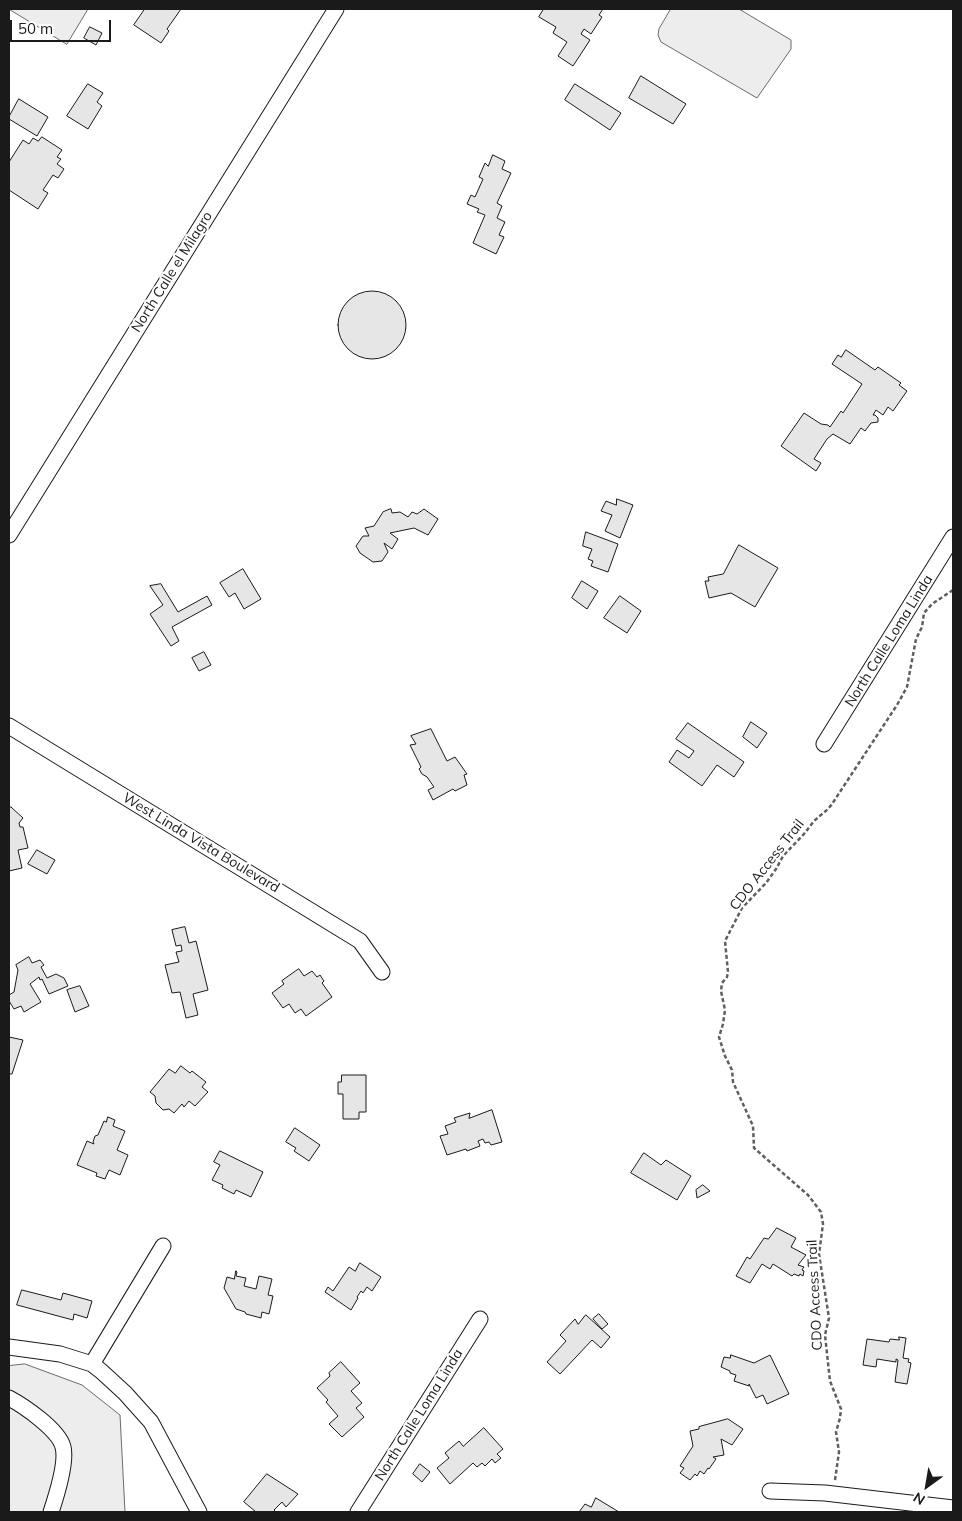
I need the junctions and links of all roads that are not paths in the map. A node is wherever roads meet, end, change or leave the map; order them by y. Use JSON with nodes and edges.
{"nodes":[{"id":1,"x":336,"y":9,"type":"edge"},
{"id":2,"x":9,"y":535,"type":"edge"},
{"id":3,"x":953,"y":537,"type":"edge"},
{"id":4,"x":9,"y":726,"type":"edge"},
{"id":5,"x":824,"y":744,"type":"dead end"},
{"id":6,"x":382,"y":972,"type":"dead end"},
{"id":7,"x":162,"y":1246,"type":"dead end"},
{"id":8,"x":480,"y":1319,"type":"dead end"},
{"id":9,"x":9,"y":1347,"type":"edge"},
{"id":10,"x":92,"y":1364,"type":"junction"},
{"id":11,"x":9,"y":1398,"type":"edge"},
{"id":12,"x":770,"y":1491,"type":"dead end"},
{"id":13,"x":953,"y":1508,"type":"edge"},
{"id":14,"x":51,"y":1512,"type":"edge"},
{"id":15,"x":199,"y":1512,"type":"edge"},
{"id":16,"x":358,"y":1512,"type":"edge"}],
"edges":[{"from":1,"to":2,"type":"street","name":"North Calle el Milagro"},
{"from":3,"to":5,"type":"street","name":"North Calle Loma Linda"},
{"from":4,"to":6,"type":"street","name":"West Linda Vista Boulevard"},
{"from":7,"to":10,"type":"street"},
{"from":8,"to":16,"type":"street","name":"North Calle Loma Linda"},
{"from":9,"to":10,"type":"street"},
{"from":10,"to":15,"type":"street"},
{"from":11,"to":14,"type":"street"},
{"from":12,"to":13,"type":"street"}]}
